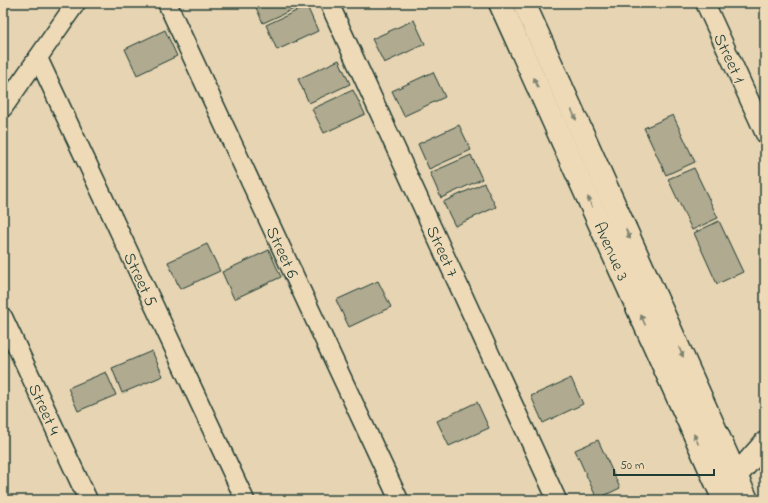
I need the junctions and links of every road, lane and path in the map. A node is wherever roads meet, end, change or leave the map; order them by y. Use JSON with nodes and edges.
{"nodes":[{"id":1,"x":76,"y":3,"type":"edge"},
{"id":2,"x":167,"y":3,"type":"edge"},
{"id":3,"x":328,"y":3,"type":"edge"},
{"id":4,"x":500,"y":3,"type":"edge"},
{"id":5,"x":524,"y":3,"type":"edge"},
{"id":6,"x":705,"y":3,"type":"edge"},
{"id":7,"x":38,"y":58,"type":"junction"},
{"id":8,"x":3,"y":108,"type":"edge"},
{"id":9,"x":765,"y":134,"type":"edge"},
{"id":10,"x":3,"y":317,"type":"edge"},
{"id":11,"x":765,"y":443,"type":"edge"},
{"id":12,"x":737,"y":477,"type":"junction"},
{"id":13,"x":719,"y":498,"type":"edge"},
{"id":14,"x":88,"y":500,"type":"edge"},
{"id":15,"x":245,"y":500,"type":"edge"},
{"id":16,"x":399,"y":500,"type":"edge"},
{"id":17,"x":557,"y":500,"type":"edge"},
{"id":18,"x":747,"y":500,"type":"edge"}],
"edges":[{"from":1,"to":7,"type":"street"},
{"from":2,"to":16,"type":"street","name":"Street 6"},
{"from":3,"to":17,"type":"street","name":"Street 7"},
{"from":13,"to":4,"type":"main road","name":"Avenue 3","one_way":true},
{"from":5,"to":12,"type":"main road","name":"Avenue 3","one_way":true},
{"from":6,"to":9,"type":"street","name":"Street 1"},
{"from":7,"to":8,"type":"street"},
{"from":7,"to":15,"type":"street","name":"Street 5"},
{"from":10,"to":14,"type":"street","name":"Street 4"},
{"from":11,"to":12,"type":"main road"},
{"from":12,"to":13,"type":"main road"},
{"from":12,"to":18,"type":"main road","name":"Avenue 3"}]}
